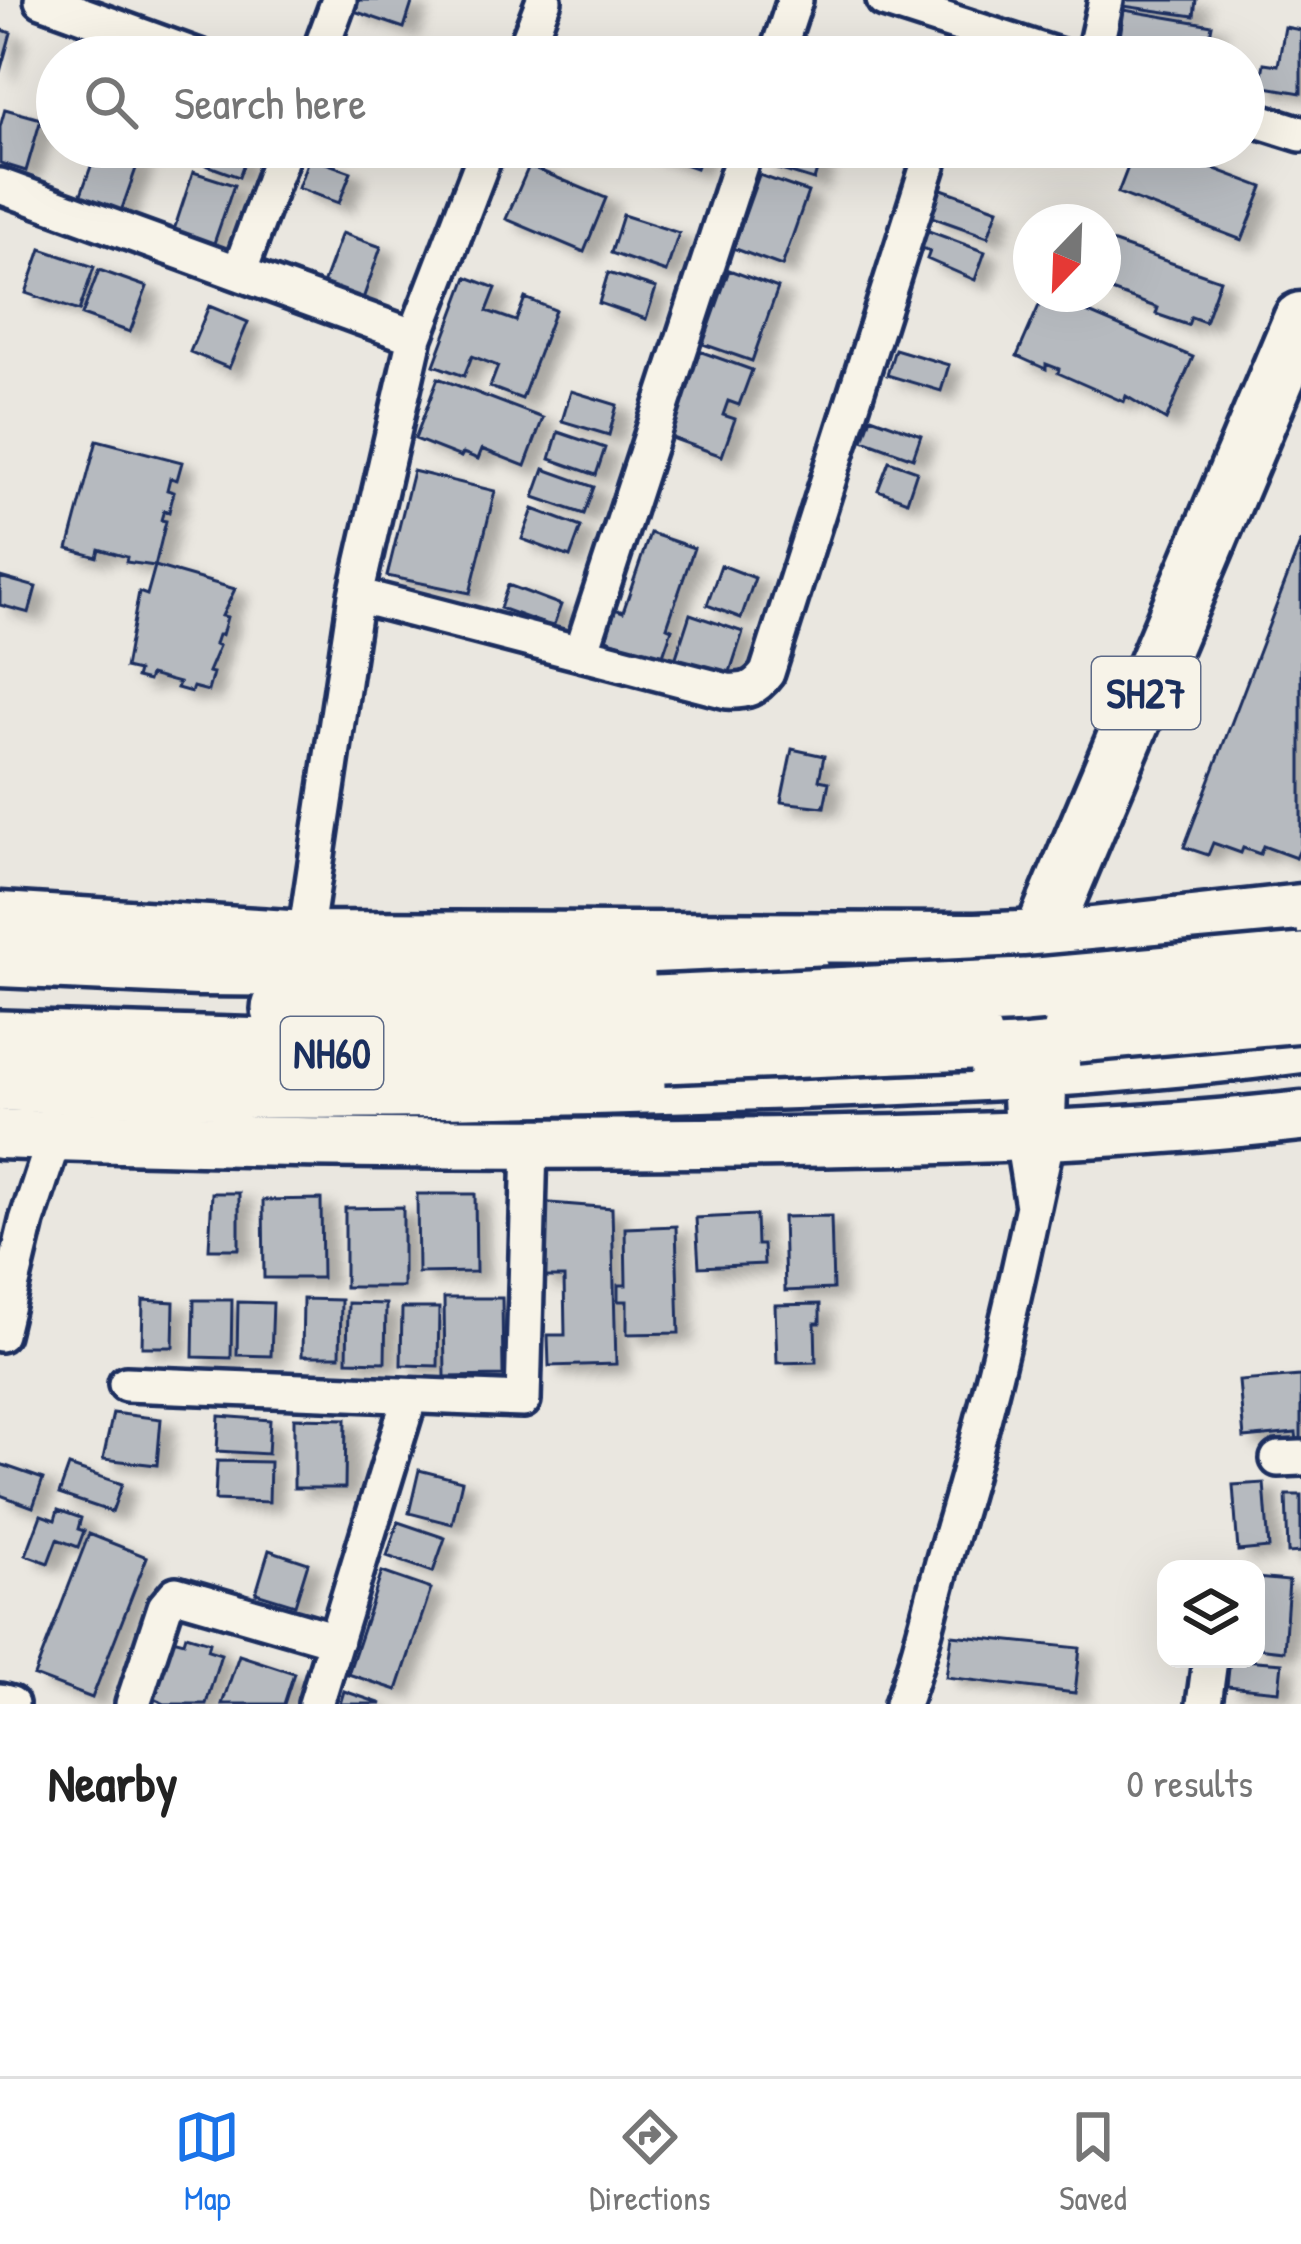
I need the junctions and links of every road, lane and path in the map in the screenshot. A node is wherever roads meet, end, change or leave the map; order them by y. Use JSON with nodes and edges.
{"nodes":[{"id":1,"x":42,"y":0,"type":"edge"},
{"id":2,"x":339,"y":0,"type":"edge"},
{"id":3,"x":544,"y":0,"type":"edge"},
{"id":4,"x":794,"y":0,"type":"edge"},
{"id":5,"x":884,"y":0,"type":"edge"},
{"id":6,"x":1106,"y":0,"type":"edge"},
{"id":7,"x":141,"y":36,"type":"edge"},
{"id":8,"x":326,"y":36,"type":"edge"},
{"id":9,"x":530,"y":36,"type":"edge"},
{"id":10,"x":783,"y":36,"type":"edge"},
{"id":11,"x":953,"y":36,"type":"edge"},
{"id":12,"x":1098,"y":36,"type":"edge"},
{"id":13,"x":1265,"y":123,"type":"edge"},
{"id":14,"x":1301,"y":134,"type":"edge"},
{"id":15,"x":277,"y":168,"type":"edge"},
{"id":16,"x":480,"y":168,"type":"edge"},
{"id":17,"x":739,"y":168,"type":"edge"},
{"id":18,"x":927,"y":168,"type":"edge"},
{"id":19,"x":0,"y":186,"type":"edge"},
{"id":20,"x":239,"y":273,"type":"junction"},
{"id":21,"x":1301,"y":320,"type":"edge"},
{"id":22,"x":415,"y":337,"type":"junction"},
{"id":23,"x":1301,"y":403,"type":"edge"},
{"id":24,"x":356,"y":595,"type":"junction"},
{"id":25,"x":581,"y":653,"type":"junction"},
{"id":26,"x":1301,"y":909,"type":"edge"},
{"id":27,"x":0,"y":917,"type":"edge"},
{"id":28,"x":305,"y":936,"type":"junction"},
{"id":29,"x":1301,"y":946,"type":"edge"},
{"id":30,"x":1057,"y":951,"type":"junction"},
{"id":31,"x":0,"y":959,"type":"edge"},
{"id":32,"x":1301,"y":966,"type":"edge"},
{"id":33,"x":0,"y":1002,"type":"edge"},
{"id":34,"x":1301,"y":1010,"type":"edge"},
{"id":35,"x":660,"y":1029,"type":"junction"},
{"id":36,"x":0,"y":1043,"type":"edge"},
{"id":37,"x":1301,"y":1045,"type":"edge"},
{"id":38,"x":1034,"y":1073,"type":"junction"},
{"id":39,"x":0,"y":1083,"type":"edge"},
{"id":40,"x":1301,"y":1116,"type":"edge"},
{"id":41,"x":0,"y":1134,"type":"edge"},
{"id":42,"x":55,"y":1136,"type":"junction"},
{"id":43,"x":1035,"y":1137,"type":"junction"},
{"id":44,"x":530,"y":1144,"type":"junction"},
{"id":45,"x":0,"y":1334,"type":"edge"},
{"id":46,"x":126,"y":1384,"type":"dead end"},
{"id":47,"x":410,"y":1396,"type":"junction"},
{"id":48,"x":336,"y":1640,"type":"junction"},
{"id":49,"x":1209,"y":1668,"type":"edge"},
{"id":50,"x":0,"y":1701,"type":"edge"},
{"id":51,"x":11,"y":1704,"type":"edge"},
{"id":52,"x":133,"y":1704,"type":"edge"},
{"id":53,"x":316,"y":1704,"type":"edge"},
{"id":54,"x":902,"y":1704,"type":"edge"},
{"id":55,"x":1204,"y":1704,"type":"edge"}],
"edges":[{"from":1,"to":7,"type":"street"},
{"from":2,"to":8,"type":"street"},
{"from":3,"to":9,"type":"street"},
{"from":4,"to":10,"type":"street"},
{"from":5,"to":11,"type":"street"},
{"from":6,"to":12,"type":"street"},
{"from":13,"to":14,"type":"street"},
{"from":15,"to":20,"type":"street"},
{"from":16,"to":22,"type":"street"},
{"from":17,"to":25,"type":"street"},
{"from":18,"to":25,"type":"street"},
{"from":19,"to":20,"type":"street"},
{"from":20,"to":22,"type":"street"},
{"from":21,"to":30,"type":"main road","number":"SH27"},
{"from":22,"to":24,"type":"street"},
{"from":23,"to":30,"type":"main road","number":"SH27"},
{"from":24,"to":25,"type":"street"},
{"from":24,"to":28,"type":"street"},
{"from":26,"to":30,"type":"street"},
{"from":27,"to":28,"type":"street"},
{"from":28,"to":30,"type":"street"},
{"from":29,"to":30,"type":"main road"},
{"from":30,"to":31,"type":"main road"},
{"from":30,"to":38,"type":"main road","number":"SH27"},
{"from":32,"to":35,"type":"highway","number":"NH60","bridge":true},
{"from":33,"to":35,"type":"highway","number":"NH60"},
{"from":34,"to":35,"type":"highway","number":"NH60","bridge":true},
{"from":35,"to":36,"type":"highway","number":"NH60"},
{"from":37,"to":38,"type":"main road"},
{"from":38,"to":39,"type":"main road"},
{"from":38,"to":43,"type":"street"},
{"from":40,"to":43,"type":"street"},
{"from":41,"to":42,"type":"street"},
{"from":42,"to":44,"type":"street"},
{"from":42,"to":45,"type":"street"},
{"from":43,"to":44,"type":"street"},
{"from":43,"to":54,"type":"street"},
{"from":44,"to":47,"type":"street"},
{"from":46,"to":47,"type":"street"},
{"from":47,"to":48,"type":"street"},
{"from":48,"to":52,"type":"street"},
{"from":48,"to":53,"type":"street"},
{"from":49,"to":55,"type":"street"},
{"from":50,"to":51,"type":"street"}]}
